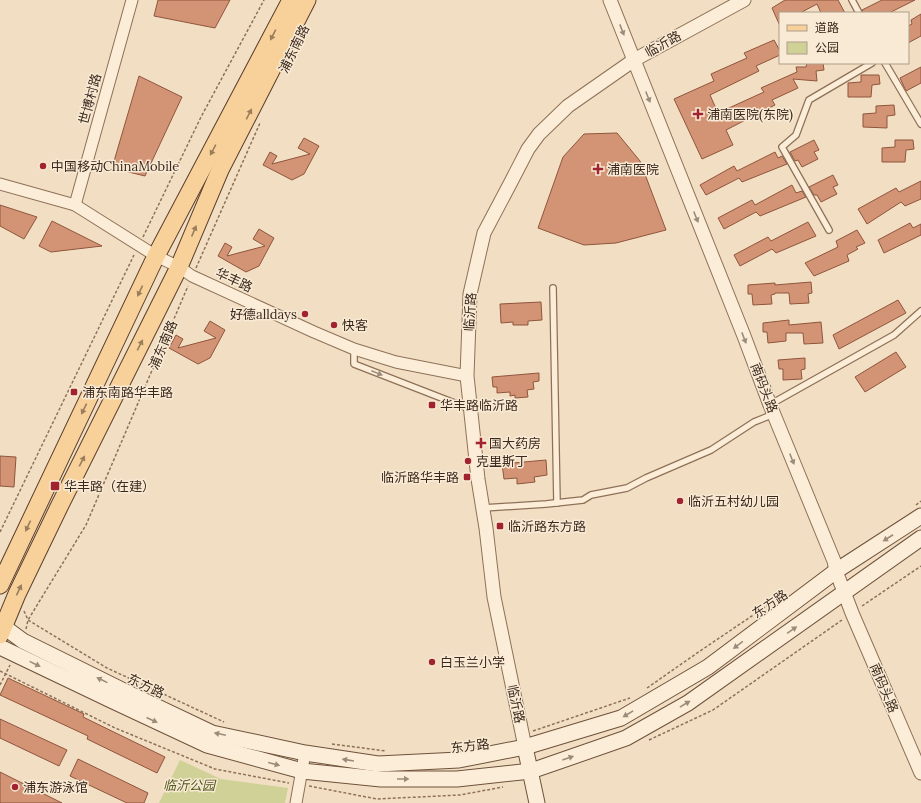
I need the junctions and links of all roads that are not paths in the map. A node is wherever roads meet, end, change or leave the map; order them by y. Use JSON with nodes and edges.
{"nodes":[{"id":1,"x":132,"y":0,"type":"edge"},
{"id":2,"x":290,"y":0,"type":"edge"},
{"id":3,"x":307,"y":0,"type":"edge"},
{"id":4,"x":610,"y":0,"type":"edge"},
{"id":5,"x":744,"y":0,"type":"edge"},
{"id":6,"x":852,"y":0,"type":"edge"},
{"id":7,"x":858,"y":12,"type":"edge"},
{"id":8,"x":634,"y":60,"type":"junction"},
{"id":9,"x":870,"y":64,"type":"edge"},
{"id":10,"x":886,"y":64,"type":"edge"},
{"id":11,"x":921,"y":124,"type":"edge"},
{"id":12,"x":0,"y":184,"type":"edge"},
{"id":13,"x":75,"y":205,"type":"junction"},
{"id":14,"x":829,"y":230,"type":"dead end"},
{"id":15,"x":156,"y":256,"type":"junction"},
{"id":16,"x":185,"y":272,"type":"junction"},
{"id":17,"x":553,"y":288,"type":"dead end"},
{"id":18,"x":921,"y":311,"type":"edge"},
{"id":19,"x":354,"y":349,"type":"junction"},
{"id":20,"x":467,"y":376,"type":"junction"},
{"id":21,"x":471,"y":409,"type":"junction"},
{"id":22,"x":772,"y":409,"type":"junction"},
{"id":23,"x":556,"y":503,"type":"junction"},
{"id":24,"x":483,"y":508,"type":"junction"},
{"id":25,"x":918,"y":511,"type":"edge"},
{"id":26,"x":921,"y":538,"type":"edge"},
{"id":27,"x":836,"y":571,"type":"junction"},
{"id":28,"x":0,"y":585,"type":"edge"},
{"id":29,"x":845,"y":592,"type":"junction"},
{"id":30,"x":1,"y":628,"type":"edge"},
{"id":31,"x":0,"y":646,"type":"edge"},
{"id":32,"x":524,"y":741,"type":"junction"},
{"id":33,"x":305,"y":753,"type":"junction"},
{"id":34,"x":531,"y":771,"type":"junction"},
{"id":35,"x":921,"y":773,"type":"edge"},
{"id":36,"x":301,"y":778,"type":"junction"},
{"id":37,"x":296,"y":803,"type":"edge"},
{"id":38,"x":537,"y":803,"type":"edge"}],
"edges":[{"from":1,"to":13,"type":"street","name":"世博村路"},
{"from":2,"to":15,"type":"main road","name":"浦东南路","one_way":true},
{"from":16,"to":3,"type":"main road","name":"浦东南路","one_way":true},
{"from":4,"to":8,"type":"street","name":"南码头路","one_way":true},
{"from":5,"to":8,"type":"street","name":"临沂路"},
{"from":6,"to":7,"type":"lane"},
{"from":8,"to":20,"type":"street","name":"临沂路"},
{"from":8,"to":22,"type":"street","name":"南码头路","one_way":true},
{"from":9,"to":14,"type":"lane"},
{"from":10,"to":11,"type":"lane"},
{"from":12,"to":13,"type":"street","name":"华丰路"},
{"from":13,"to":15,"type":"street","name":"华丰路"},
{"from":15,"to":16,"type":"street","name":"华丰路"},
{"from":15,"to":28,"type":"main road","name":"浦东南路","one_way":true},
{"from":16,"to":19,"type":"street","name":"华丰路"},
{"from":30,"to":16,"type":"main road","name":"浦东南路","one_way":true},
{"from":17,"to":23,"type":"lane"},
{"from":18,"to":22,"type":"lane"},
{"from":19,"to":20,"type":"street","name":"华丰路"},
{"from":19,"to":21,"type":"lane","one_way":true},
{"from":20,"to":21,"type":"street","name":"临沂路"},
{"from":21,"to":24,"type":"street","name":"临沂路"},
{"from":22,"to":23,"type":"lane"},
{"from":22,"to":27,"type":"street","name":"南码头路","one_way":true},
{"from":23,"to":24,"type":"lane"},
{"from":24,"to":32,"type":"street","name":"临沂路"},
{"from":25,"to":27,"type":"main road","name":"东方路","one_way":true},
{"from":26,"to":29,"type":"main road"},
{"from":27,"to":29,"type":"street","name":"南码头路"},
{"from":27,"to":32,"type":"main road","name":"东方路","one_way":true},
{"from":34,"to":29,"type":"main road","one_way":true},
{"from":29,"to":35,"type":"street","name":"南码头路"},
{"from":33,"to":30,"type":"main road","name":"东方路","one_way":true},
{"from":31,"to":36,"type":"main road","one_way":true},
{"from":32,"to":33,"type":"main road","name":"东方路","one_way":true},
{"from":32,"to":34,"type":"main road"},
{"from":33,"to":36,"type":"street"},
{"from":36,"to":34,"type":"main road","one_way":true},
{"from":34,"to":38,"type":"main road"},
{"from":36,"to":37,"type":"street"}]}
